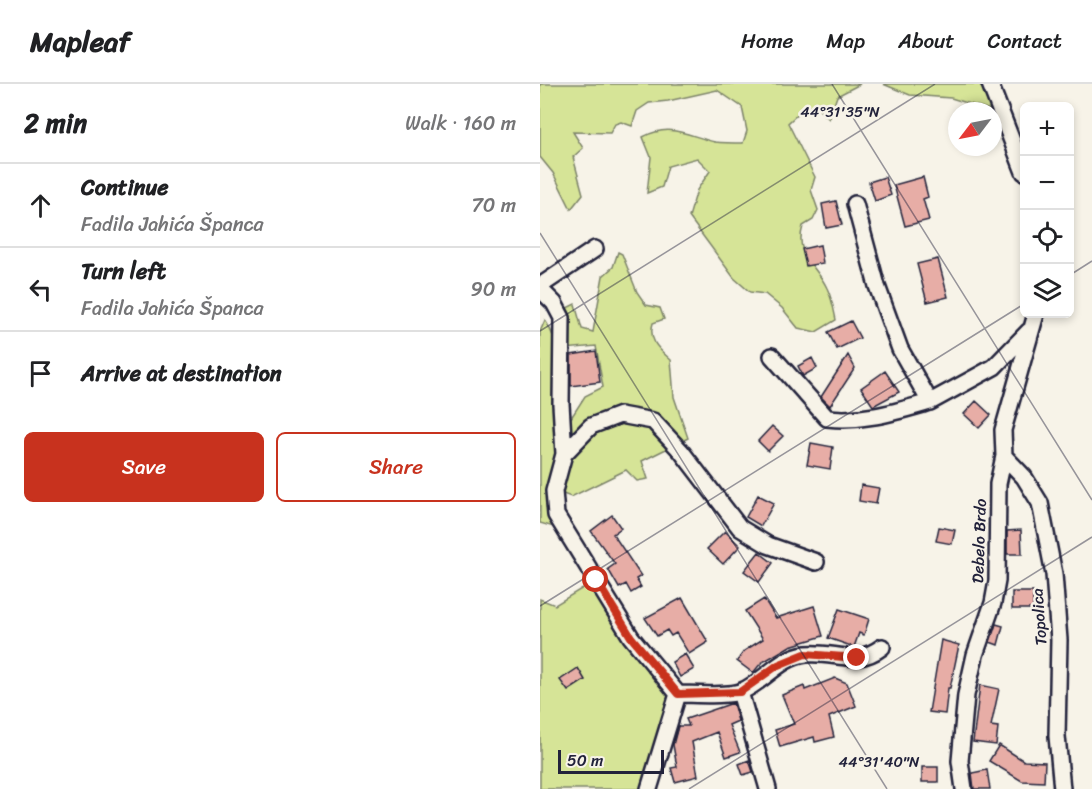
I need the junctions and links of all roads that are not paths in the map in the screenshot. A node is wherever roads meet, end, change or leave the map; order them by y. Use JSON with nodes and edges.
{"nodes":[{"id":1,"x":990,"y":84,"type":"edge"},
{"id":2,"x":1020,"y":162,"type":"edge"},
{"id":3,"x":855,"y":204,"type":"dead end"},
{"id":4,"x":595,"y":249,"type":"dead end"},
{"id":5,"x":540,"y":287,"type":"edge"},
{"id":6,"x":1034,"y":318,"type":"edge"},
{"id":7,"x":1030,"y":330,"type":"junction"},
{"id":8,"x":772,"y":356,"type":"dead end"},
{"id":9,"x":930,"y":402,"type":"junction"},
{"id":10,"x":564,"y":454,"type":"junction"},
{"id":11,"x":1004,"y":456,"type":"junction"},
{"id":12,"x":816,"y":562,"type":"dead end"},
{"id":13,"x":882,"y":647,"type":"dead end"},
{"id":14,"x":740,"y":692,"type":"junction"},
{"id":15,"x":678,"y":694,"type":"junction"},
{"id":16,"x":649,"y":789,"type":"edge"},
{"id":17,"x":768,"y":789,"type":"edge"},
{"id":18,"x":964,"y":789,"type":"edge"},
{"id":19,"x":1062,"y":789,"type":"edge"}],
"edges":[{"from":1,"to":2,"type":"street"},
{"from":3,"to":9,"type":"street"},
{"from":4,"to":5,"type":"street"},
{"from":5,"to":10,"type":"street"},
{"from":6,"to":7,"type":"street","name":"Debelo Brdo"},
{"from":7,"to":9,"type":"street","name":"Debelo Brdo"},
{"from":7,"to":11,"type":"street","name":"Debelo Brdo"},
{"from":8,"to":9,"type":"street","name":"Debelo Brdo"},
{"from":10,"to":12,"type":"street"},
{"from":10,"to":15,"type":"street"},
{"from":11,"to":18,"type":"street","name":"Debelo Brdo"},
{"from":11,"to":19,"type":"street","name":"Topolica"},
{"from":13,"to":14,"type":"street"},
{"from":14,"to":15,"type":"street"},
{"from":14,"to":17,"type":"street"},
{"from":15,"to":16,"type":"street"}]}
